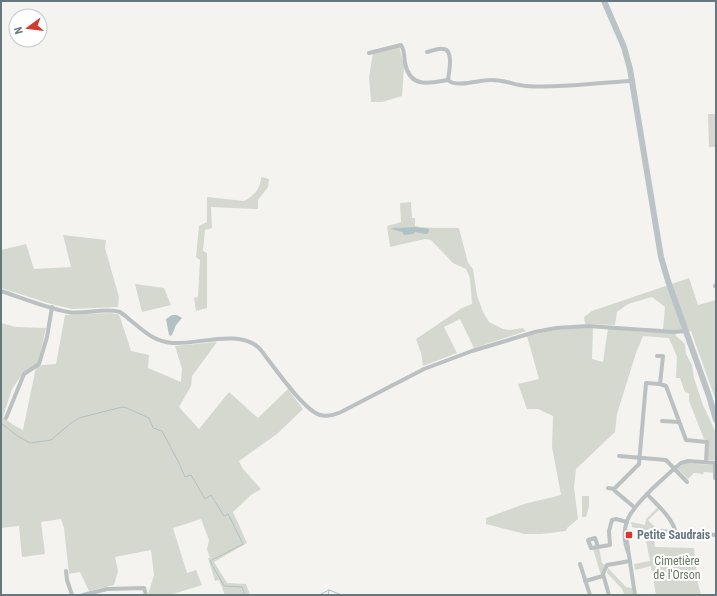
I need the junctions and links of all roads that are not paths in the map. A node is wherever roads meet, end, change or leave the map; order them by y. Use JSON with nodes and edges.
{"nodes":[{"id":1,"x":604,"y":1,"type":"edge"},
{"id":2,"x":427,"y":52,"type":"dead end"},
{"id":3,"x":370,"y":53,"type":"dead end"},
{"id":4,"x":448,"y":80,"type":"junction"},
{"id":5,"x":633,"y":81,"type":"junction"},
{"id":6,"x":1,"y":290,"type":"edge"},
{"id":7,"x":52,"y":307,"type":"junction"},
{"id":8,"x":686,"y":331,"type":"junction"},
{"id":9,"x":657,"y":356,"type":"dead end"},
{"id":10,"x":703,"y":379,"type":"junction"},
{"id":11,"x":660,"y":384,"type":"junction"},
{"id":12,"x":716,"y":408,"type":"edge"},
{"id":13,"x":6,"y":418,"type":"dead end"},
{"id":14,"x":716,"y":420,"type":"edge"},
{"id":15,"x":662,"y":421,"type":"dead end"},
{"id":16,"x":679,"y":422,"type":"junction"},
{"id":17,"x":620,"y":456,"type":"dead end"},
{"id":18,"x":640,"y":457,"type":"junction"},
{"id":19,"x":706,"y":462,"type":"junction"},
{"id":20,"x":716,"y":463,"type":"edge"},
{"id":21,"x":674,"y":468,"type":"junction"},
{"id":22,"x":715,"y":478,"type":"dead end"},
{"id":23,"x":687,"y":482,"type":"dead end"},
{"id":24,"x":608,"y":488,"type":"dead end"},
{"id":25,"x":614,"y":489,"type":"junction"},
{"id":26,"x":647,"y":494,"type":"junction"},
{"id":27,"x":634,"y":507,"type":"junction"},
{"id":28,"x":627,"y":522,"type":"junction"},
{"id":29,"x":656,"y":532,"type":"dead end"},
{"id":30,"x":676,"y":533,"type":"junction"},
{"id":31,"x":716,"y":535,"type":"edge"},
{"id":32,"x":598,"y":547,"type":"dead end"},
{"id":33,"x":630,"y":561,"type":"junction"},
{"id":34,"x":580,"y":564,"type":"dead end"},
{"id":35,"x":66,"y":571,"type":"dead end"},
{"id":36,"x":603,"y":576,"type":"junction"},
{"id":37,"x":586,"y":581,"type":"junction"},
{"id":38,"x":72,"y":595,"type":"edge"},
{"id":39,"x":83,"y":595,"type":"edge"},
{"id":40,"x":146,"y":595,"type":"edge"},
{"id":41,"x":590,"y":595,"type":"edge"},
{"id":42,"x":609,"y":595,"type":"edge"},
{"id":43,"x":635,"y":595,"type":"edge"}],
"edges":[{"from":1,"to":5,"type":"main road"},
{"from":2,"to":4,"type":"street"},
{"from":3,"to":4,"type":"street"},
{"from":4,"to":5,"type":"street"},
{"from":5,"to":8,"type":"main road"},
{"from":6,"to":7,"type":"street"},
{"from":7,"to":8,"type":"street"},
{"from":7,"to":13,"type":"street"},
{"from":8,"to":10,"type":"main road"},
{"from":9,"to":11,"type":"street"},
{"from":10,"to":12,"type":"main road"},
{"from":10,"to":14,"type":"main road"},
{"from":11,"to":16,"type":"street"},
{"from":11,"to":18,"type":"street"},
{"from":15,"to":16,"type":"street"},
{"from":16,"to":19,"type":"street"},
{"from":17,"to":18,"type":"street"},
{"from":18,"to":21,"type":"street"},
{"from":18,"to":25,"type":"street"},
{"from":19,"to":20,"type":"street"},
{"from":19,"to":21,"type":"street"},
{"from":20,"to":22,"type":"street"},
{"from":21,"to":23,"type":"street"},
{"from":21,"to":26,"type":"street"},
{"from":24,"to":25,"type":"street"},
{"from":25,"to":27,"type":"street"},
{"from":26,"to":27,"type":"street"},
{"from":26,"to":30,"type":"street"},
{"from":27,"to":28,"type":"street"},
{"from":28,"to":32,"type":"street"},
{"from":28,"to":33,"type":"street"},
{"from":29,"to":30,"type":"street"},
{"from":30,"to":31,"type":"street"},
{"from":33,"to":36,"type":"street"},
{"from":33,"to":43,"type":"street"},
{"from":34,"to":37,"type":"street"},
{"from":35,"to":38,"type":"street"},
{"from":36,"to":37,"type":"street"},
{"from":36,"to":42,"type":"street"},
{"from":37,"to":41,"type":"street"},
{"from":39,"to":40,"type":"street"}]}
